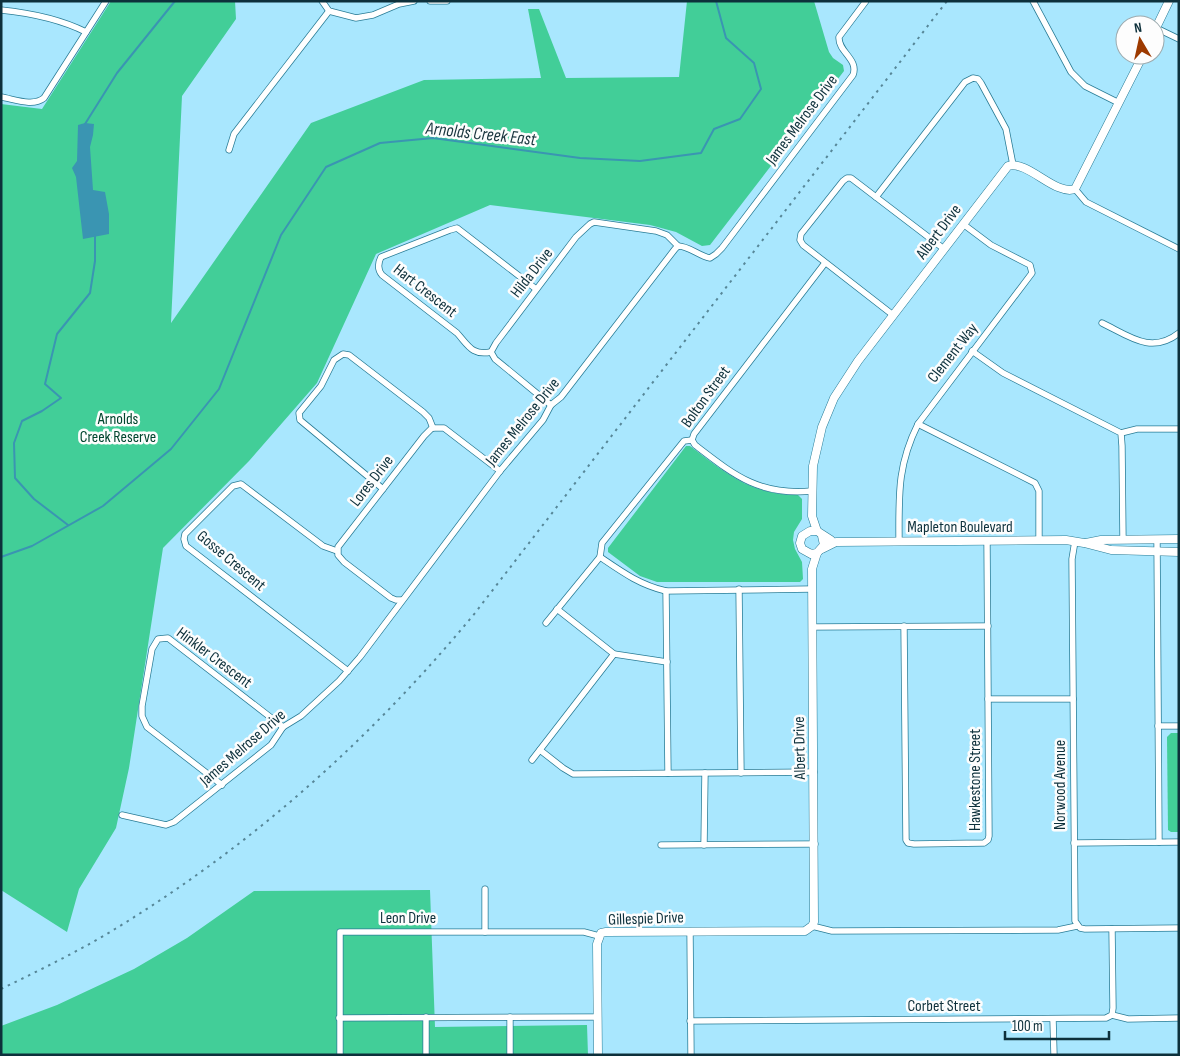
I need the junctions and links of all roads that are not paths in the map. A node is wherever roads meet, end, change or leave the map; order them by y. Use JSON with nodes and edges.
{"nodes":[{"id":1,"x":106,"y":1,"type":"edge"},
{"id":2,"x":322,"y":1,"type":"edge"},
{"id":3,"x":414,"y":1,"type":"edge"},
{"id":4,"x":430,"y":1,"type":"edge"},
{"id":5,"x":447,"y":1,"type":"edge"},
{"id":6,"x":866,"y":1,"type":"edge"},
{"id":7,"x":1033,"y":1,"type":"edge"},
{"id":8,"x":1169,"y":1,"type":"edge"},
{"id":9,"x":1,"y":10,"type":"edge"},
{"id":10,"x":329,"y":11,"type":"junction"},
{"id":11,"x":1162,"y":15,"type":"edge"},
{"id":12,"x":86,"y":32,"type":"junction"},
{"id":13,"x":1165,"y":33,"type":"edge"},
{"id":14,"x":1179,"y":39,"type":"edge"},
{"id":15,"x":1137,"y":65,"type":"edge"},
{"id":16,"x":1,"y":97,"type":"edge"},
{"id":17,"x":1119,"y":102,"type":"junction"},
{"id":18,"x":229,"y":150,"type":"dead end"},
{"id":19,"x":1013,"y":165,"type":"junction"},
{"id":20,"x":1074,"y":189,"type":"junction"},
{"id":21,"x":876,"y":197,"type":"junction"},
{"id":22,"x":963,"y":224,"type":"junction"},
{"id":23,"x":678,"y":246,"type":"junction"},
{"id":24,"x":944,"y":249,"type":"junction"},
{"id":25,"x":1179,"y":249,"type":"edge"},
{"id":26,"x":825,"y":263,"type":"junction"},
{"id":27,"x":536,"y":289,"type":"junction"},
{"id":28,"x":893,"y":315,"type":"junction"},
{"id":29,"x":1102,"y":323,"type":"dead end"},
{"id":30,"x":1179,"y":333,"type":"edge"},
{"id":31,"x":972,"y":351,"type":"junction"},
{"id":32,"x":491,"y":352,"type":"junction"},
{"id":33,"x":551,"y":405,"type":"junction"},
{"id":34,"x":918,"y":424,"type":"junction"},
{"id":35,"x":433,"y":428,"type":"junction"},
{"id":36,"x":1179,"y":429,"type":"edge"},
{"id":37,"x":1121,"y":433,"type":"junction"},
{"id":38,"x":692,"y":440,"type":"junction"},
{"id":39,"x":500,"y":471,"type":"junction"},
{"id":40,"x":384,"y":489,"type":"junction"},
{"id":41,"x":812,"y":491,"type":"junction"},
{"id":42,"x":812,"y":516,"type":"junction"},
{"id":43,"x":806,"y":533,"type":"junction"},
{"id":44,"x":819,"y":534,"type":"junction"},
{"id":45,"x":1179,"y":539,"type":"edge"},
{"id":46,"x":1039,"y":540,"type":"junction"},
{"id":47,"x":1123,"y":540,"type":"junction"},
{"id":48,"x":1157,"y":540,"type":"junction"},
{"id":49,"x":834,"y":541,"type":"junction"},
{"id":50,"x":987,"y":541,"type":"junction"},
{"id":51,"x":1075,"y":541,"type":"junction"},
{"id":52,"x":899,"y":542,"type":"junction"},
{"id":53,"x":1084,"y":543,"type":"junction"},
{"id":54,"x":820,"y":551,"type":"junction"},
{"id":55,"x":337,"y":552,"type":"junction"},
{"id":56,"x":806,"y":552,"type":"junction"},
{"id":57,"x":1157,"y":552,"type":"junction"},
{"id":58,"x":1179,"y":552,"type":"edge"},
{"id":59,"x":600,"y":557,"type":"junction"},
{"id":60,"x":812,"y":569,"type":"junction"},
{"id":61,"x":739,"y":589,"type":"junction"},
{"id":62,"x":812,"y":589,"type":"junction"},
{"id":63,"x":666,"y":591,"type":"junction"},
{"id":64,"x":402,"y":600,"type":"junction"},
{"id":65,"x":557,"y":609,"type":"junction"},
{"id":66,"x":546,"y":623,"type":"dead end"},
{"id":67,"x":904,"y":626,"type":"junction"},
{"id":68,"x":988,"y":626,"type":"junction"},
{"id":69,"x":813,"y":627,"type":"junction"},
{"id":70,"x":614,"y":654,"type":"junction"},
{"id":71,"x":667,"y":662,"type":"junction"},
{"id":72,"x":348,"y":671,"type":"junction"},
{"id":73,"x":988,"y":699,"type":"junction"},
{"id":74,"x":1073,"y":699,"type":"junction"},
{"id":75,"x":1158,"y":726,"type":"junction"},
{"id":76,"x":1179,"y":726,"type":"edge"},
{"id":77,"x":283,"y":727,"type":"junction"},
{"id":78,"x":540,"y":750,"type":"junction"},
{"id":79,"x":532,"y":760,"type":"dead end"},
{"id":80,"x":814,"y":772,"type":"junction"},
{"id":81,"x":668,"y":773,"type":"junction"},
{"id":82,"x":705,"y":773,"type":"junction"},
{"id":83,"x":741,"y":773,"type":"junction"},
{"id":84,"x":222,"y":785,"type":"junction"},
{"id":85,"x":122,"y":815,"type":"dead end"},
{"id":86,"x":1159,"y":842,"type":"junction"},
{"id":87,"x":1179,"y":842,"type":"edge"},
{"id":88,"x":1074,"y":843,"type":"junction"},
{"id":89,"x":815,"y":844,"type":"junction"},
{"id":90,"x":661,"y":845,"type":"dead end"},
{"id":91,"x":704,"y":845,"type":"junction"},
{"id":92,"x":485,"y":889,"type":"dead end"},
{"id":93,"x":812,"y":926,"type":"junction"},
{"id":94,"x":1077,"y":926,"type":"junction"},
{"id":95,"x":1179,"y":928,"type":"edge"},
{"id":96,"x":1112,"y":929,"type":"junction"},
{"id":97,"x":690,"y":931,"type":"junction"},
{"id":98,"x":485,"y":932,"type":"junction"},
{"id":99,"x":599,"y":936,"type":"junction"},
{"id":100,"x":1112,"y":1014,"type":"junction"},
{"id":101,"x":426,"y":1017,"type":"junction"},
{"id":102,"x":510,"y":1017,"type":"junction"},
{"id":103,"x":598,"y":1017,"type":"junction"},
{"id":104,"x":339,"y":1018,"type":"junction"},
{"id":105,"x":1179,"y":1018,"type":"edge"},
{"id":106,"x":1053,"y":1019,"type":"junction"},
{"id":107,"x":690,"y":1021,"type":"junction"},
{"id":108,"x":340,"y":1055,"type":"edge"},
{"id":109,"x":426,"y":1055,"type":"edge"},
{"id":110,"x":510,"y":1055,"type":"edge"},
{"id":111,"x":598,"y":1055,"type":"edge"},
{"id":112,"x":690,"y":1055,"type":"edge"},
{"id":113,"x":1054,"y":1055,"type":"edge"}],
"edges":[{"from":1,"to":12,"type":"street"},
{"from":2,"to":10,"type":"street"},
{"from":3,"to":10,"type":"street"},
{"from":4,"to":5,"type":"street"},
{"from":6,"to":23,"type":"street","name":"James Melrose Drive"},
{"from":7,"to":17,"type":"street"},
{"from":8,"to":11,"type":"street"},
{"from":9,"to":12,"type":"street"},
{"from":10,"to":18,"type":"street"},
{"from":12,"to":16,"type":"street"},
{"from":13,"to":14,"type":"street"},
{"from":15,"to":17,"type":"street"},
{"from":17,"to":20,"type":"street"},
{"from":19,"to":20,"type":"street"},
{"from":19,"to":21,"type":"street"},
{"from":19,"to":22,"type":"street","name":"Albert Drive"},
{"from":20,"to":25,"type":"street"},
{"from":21,"to":24,"type":"street"},
{"from":21,"to":26,"type":"street"},
{"from":22,"to":24,"type":"street","name":"Albert Drive"},
{"from":22,"to":31,"type":"street","name":"Clement Way"},
{"from":23,"to":27,"type":"street","name":"Hilda Drive"},
{"from":23,"to":33,"type":"street","name":"James Melrose Drive"},
{"from":24,"to":28,"type":"street","name":"Albert Drive"},
{"from":26,"to":28,"type":"street"},
{"from":26,"to":38,"type":"street","name":"Bolton Street"},
{"from":27,"to":32,"type":"street","name":"Hilda Drive"},
{"from":27,"to":32,"type":"street","name":"Hart Crescent"},
{"from":28,"to":41,"type":"street","name":"Albert Drive"},
{"from":29,"to":30,"type":"street"},
{"from":31,"to":34,"type":"street","name":"Clement Way"},
{"from":31,"to":37,"type":"street"},
{"from":32,"to":33,"type":"street"},
{"from":33,"to":39,"type":"street","name":"James Melrose Drive"},
{"from":34,"to":46,"type":"street"},
{"from":34,"to":52,"type":"street","name":"Clement Way"},
{"from":35,"to":39,"type":"street"},
{"from":35,"to":40,"type":"street","name":"Lores Drive"},
{"from":35,"to":40,"type":"street"},
{"from":36,"to":37,"type":"street"},
{"from":37,"to":47,"type":"street"},
{"from":38,"to":41,"type":"street","name":"Bolton Street"},
{"from":38,"to":59,"type":"street"},
{"from":39,"to":64,"type":"street","name":"James Melrose Drive"},
{"from":40,"to":55,"type":"street","name":"Lores Drive"},
{"from":41,"to":42,"type":"street","name":"Albert Drive"},
{"from":42,"to":43,"type":"street","name":"Albert Drive"},
{"from":42,"to":44,"type":"street","name":"Albert Drive"},
{"from":43,"to":44,"type":"street"},
{"from":43,"to":56,"type":"street"},
{"from":44,"to":49,"type":"street","name":"Mapleton Boulevard"},
{"from":44,"to":54,"type":"street"},
{"from":45,"to":48,"type":"street","name":"Mapleton Boulevard"},
{"from":46,"to":50,"type":"street","name":"Mapleton Boulevard"},
{"from":46,"to":51,"type":"street","name":"Mapleton Boulevard"},
{"from":47,"to":48,"type":"street","name":"Mapleton Boulevard"},
{"from":47,"to":53,"type":"street","name":"Mapleton Boulevard"},
{"from":48,"to":57,"type":"street"},
{"from":49,"to":52,"type":"street","name":"Mapleton Boulevard"},
{"from":49,"to":54,"type":"street","name":"Mapleton Boulevard"},
{"from":50,"to":52,"type":"street","name":"Mapleton Boulevard"},
{"from":50,"to":68,"type":"street","name":"Hawkestone Street"},
{"from":51,"to":53,"type":"street","name":"Mapleton Boulevard"},
{"from":51,"to":74,"type":"street","name":"Norwood Avenue"},
{"from":53,"to":57,"type":"street","name":"Mapleton Boulevard"},
{"from":54,"to":56,"type":"street"},
{"from":54,"to":60,"type":"street","name":"Albert Drive"},
{"from":55,"to":64,"type":"street"},
{"from":55,"to":72,"type":"street","name":"Gosse Crescent"},
{"from":56,"to":60,"type":"street","name":"Albert Drive"},
{"from":57,"to":58,"type":"street","name":"Mapleton Boulevard"},
{"from":57,"to":75,"type":"street"},
{"from":59,"to":63,"type":"street"},
{"from":59,"to":65,"type":"street"},
{"from":60,"to":62,"type":"street","name":"Albert Drive"},
{"from":61,"to":62,"type":"street"},
{"from":61,"to":63,"type":"street"},
{"from":61,"to":83,"type":"street"},
{"from":62,"to":69,"type":"street","name":"Albert Drive"},
{"from":63,"to":71,"type":"street"},
{"from":64,"to":72,"type":"street","name":"James Melrose Drive"},
{"from":65,"to":66,"type":"street"},
{"from":65,"to":70,"type":"street"},
{"from":67,"to":68,"type":"street"},
{"from":67,"to":69,"type":"street"},
{"from":67,"to":73,"type":"street","name":"Hawkestone Street"},
{"from":68,"to":73,"type":"street","name":"Hawkestone Street"},
{"from":69,"to":80,"type":"street","name":"Albert Drive"},
{"from":70,"to":71,"type":"street"},
{"from":70,"to":78,"type":"street"},
{"from":71,"to":81,"type":"street"},
{"from":72,"to":77,"type":"street","name":"James Melrose Drive"},
{"from":73,"to":74,"type":"street"},
{"from":74,"to":88,"type":"street","name":"Norwood Avenue"},
{"from":75,"to":76,"type":"street"},
{"from":75,"to":86,"type":"street"},
{"from":77,"to":84,"type":"street","name":"James Melrose Drive"},
{"from":77,"to":84,"type":"street","name":"Hinkler Crescent"},
{"from":78,"to":79,"type":"street"},
{"from":78,"to":81,"type":"street"},
{"from":80,"to":83,"type":"street"},
{"from":80,"to":89,"type":"street","name":"Albert Drive"},
{"from":81,"to":82,"type":"street"},
{"from":82,"to":83,"type":"street"},
{"from":82,"to":91,"type":"street"},
{"from":84,"to":85,"type":"street","name":"James Melrose Drive"},
{"from":86,"to":87,"type":"street"},
{"from":86,"to":88,"type":"street"},
{"from":88,"to":94,"type":"street","name":"Norwood Avenue"},
{"from":89,"to":91,"type":"street"},
{"from":89,"to":93,"type":"street","name":"Albert Drive"},
{"from":90,"to":91,"type":"street"},
{"from":92,"to":98,"type":"street"},
{"from":93,"to":94,"type":"street"},
{"from":93,"to":97,"type":"street","name":"Gillespie Drive"},
{"from":94,"to":96,"type":"street"},
{"from":95,"to":96,"type":"street"},
{"from":96,"to":100,"type":"street"},
{"from":97,"to":99,"type":"street","name":"Gillespie Drive"},
{"from":97,"to":107,"type":"street"},
{"from":98,"to":99,"type":"street","name":"Leon Drive"},
{"from":98,"to":104,"type":"street","name":"Leon Drive"},
{"from":99,"to":103,"type":"street","name":"Gillespie Drive"},
{"from":100,"to":105,"type":"street"},
{"from":100,"to":106,"type":"street","name":"Corbet Street"},
{"from":101,"to":102,"type":"street"},
{"from":101,"to":104,"type":"street"},
{"from":101,"to":109,"type":"street"},
{"from":102,"to":103,"type":"street"},
{"from":102,"to":110,"type":"street"},
{"from":103,"to":111,"type":"street","name":"Gillespie Drive"},
{"from":104,"to":108,"type":"street","name":"Leon Drive"},
{"from":106,"to":107,"type":"street","name":"Corbet Street"},
{"from":106,"to":113,"type":"street"},
{"from":107,"to":112,"type":"street"}]}
